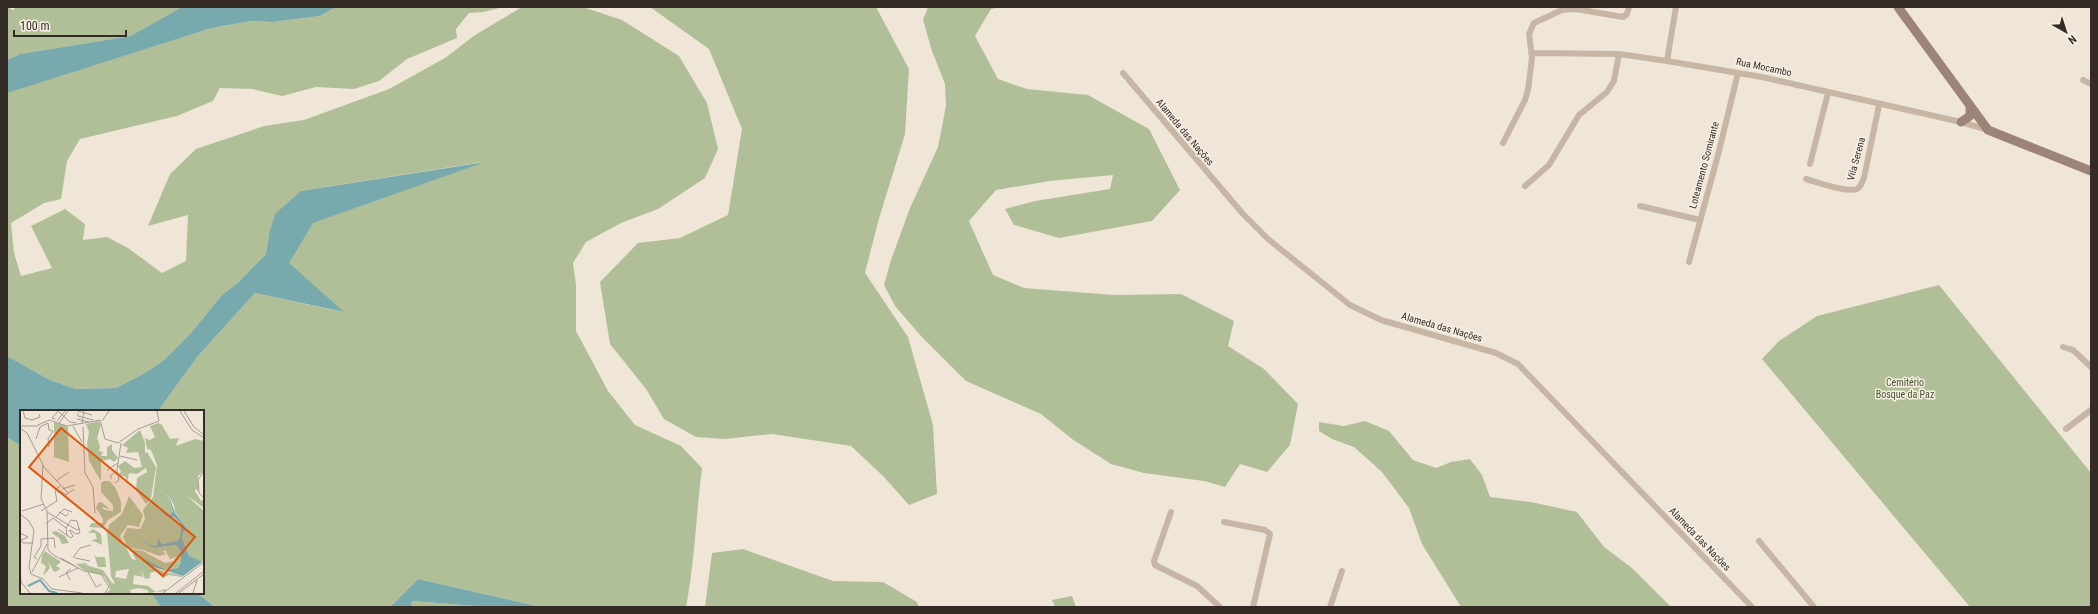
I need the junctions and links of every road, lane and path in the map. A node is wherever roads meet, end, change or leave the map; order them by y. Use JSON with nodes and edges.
{"nodes":[{"id":1,"x":1629,"y":7,"type":"edge"},
{"id":2,"x":1676,"y":7,"type":"edge"},
{"id":3,"x":1898,"y":7,"type":"edge"},
{"id":4,"x":1532,"y":53,"type":"junction"},
{"id":5,"x":1619,"y":54,"type":"junction"},
{"id":6,"x":1667,"y":61,"type":"junction"},
{"id":7,"x":1123,"y":73,"type":"dead end"},
{"id":8,"x":1738,"y":73,"type":"junction"},
{"id":9,"x":2083,"y":80,"type":"dead end"},
{"id":10,"x":2091,"y":84,"type":"edge"},
{"id":11,"x":1828,"y":93,"type":"junction"},
{"id":12,"x":1879,"y":105,"type":"junction"},
{"id":13,"x":1970,"y":105,"type":"junction"},
{"id":14,"x":1961,"y":122,"type":"junction"},
{"id":15,"x":1988,"y":130,"type":"junction"},
{"id":16,"x":1503,"y":143,"type":"dead end"},
{"id":17,"x":1810,"y":164,"type":"dead end"},
{"id":18,"x":2091,"y":171,"type":"edge"},
{"id":19,"x":1806,"y":179,"type":"dead end"},
{"id":20,"x":1525,"y":186,"type":"dead end"},
{"id":21,"x":1640,"y":206,"type":"dead end"},
{"id":22,"x":1700,"y":220,"type":"junction"},
{"id":23,"x":1689,"y":262,"type":"dead end"},
{"id":24,"x":2063,"y":347,"type":"dead end"},
{"id":25,"x":2091,"y":367,"type":"edge"},
{"id":26,"x":2091,"y":410,"type":"edge"},
{"id":27,"x":2066,"y":429,"type":"dead end"},
{"id":28,"x":1171,"y":512,"type":"dead end"},
{"id":29,"x":1224,"y":522,"type":"dead end"},
{"id":30,"x":1759,"y":541,"type":"dead end"},
{"id":31,"x":1342,"y":571,"type":"dead end"},
{"id":32,"x":1220,"y":607,"type":"edge"},
{"id":33,"x":1253,"y":607,"type":"edge"},
{"id":34,"x":1330,"y":607,"type":"edge"},
{"id":35,"x":1752,"y":607,"type":"edge"},
{"id":36,"x":1814,"y":607,"type":"edge"}],
"edges":[{"from":1,"to":4,"type":"street"},
{"from":2,"to":6,"type":"street"},
{"from":3,"to":13,"type":"main road"},
{"from":4,"to":5,"type":"street","name":"Rua Mocambo"},
{"from":4,"to":16,"type":"street"},
{"from":5,"to":6,"type":"street","name":"Rua Mocambo"},
{"from":5,"to":20,"type":"street"},
{"from":6,"to":8,"type":"street","name":"Rua Mocambo"},
{"from":7,"to":35,"type":"street","name":"Alameda das Nações"},
{"from":8,"to":11,"type":"street","name":"Rua Mocambo"},
{"from":8,"to":22,"type":"street","name":"Loteamento Somirante"},
{"from":9,"to":10,"type":"street"},
{"from":11,"to":12,"type":"street","name":"Rua Mocambo"},
{"from":11,"to":17,"type":"street"},
{"from":12,"to":14,"type":"street","name":"Rua Mocambo"},
{"from":12,"to":19,"type":"street","name":"Vila Serena"},
{"from":13,"to":14,"type":"main road"},
{"from":13,"to":15,"type":"main road"},
{"from":14,"to":15,"type":"street","name":"Rua Mocambo"},
{"from":15,"to":18,"type":"main road","name":"Rua Mocambo"},
{"from":21,"to":22,"type":"street"},
{"from":22,"to":23,"type":"street","name":"Loteamento Somirante"},
{"from":24,"to":25,"type":"street"},
{"from":26,"to":27,"type":"street"},
{"from":28,"to":32,"type":"street"},
{"from":29,"to":33,"type":"street"},
{"from":30,"to":36,"type":"street"},
{"from":31,"to":34,"type":"street"}]}
